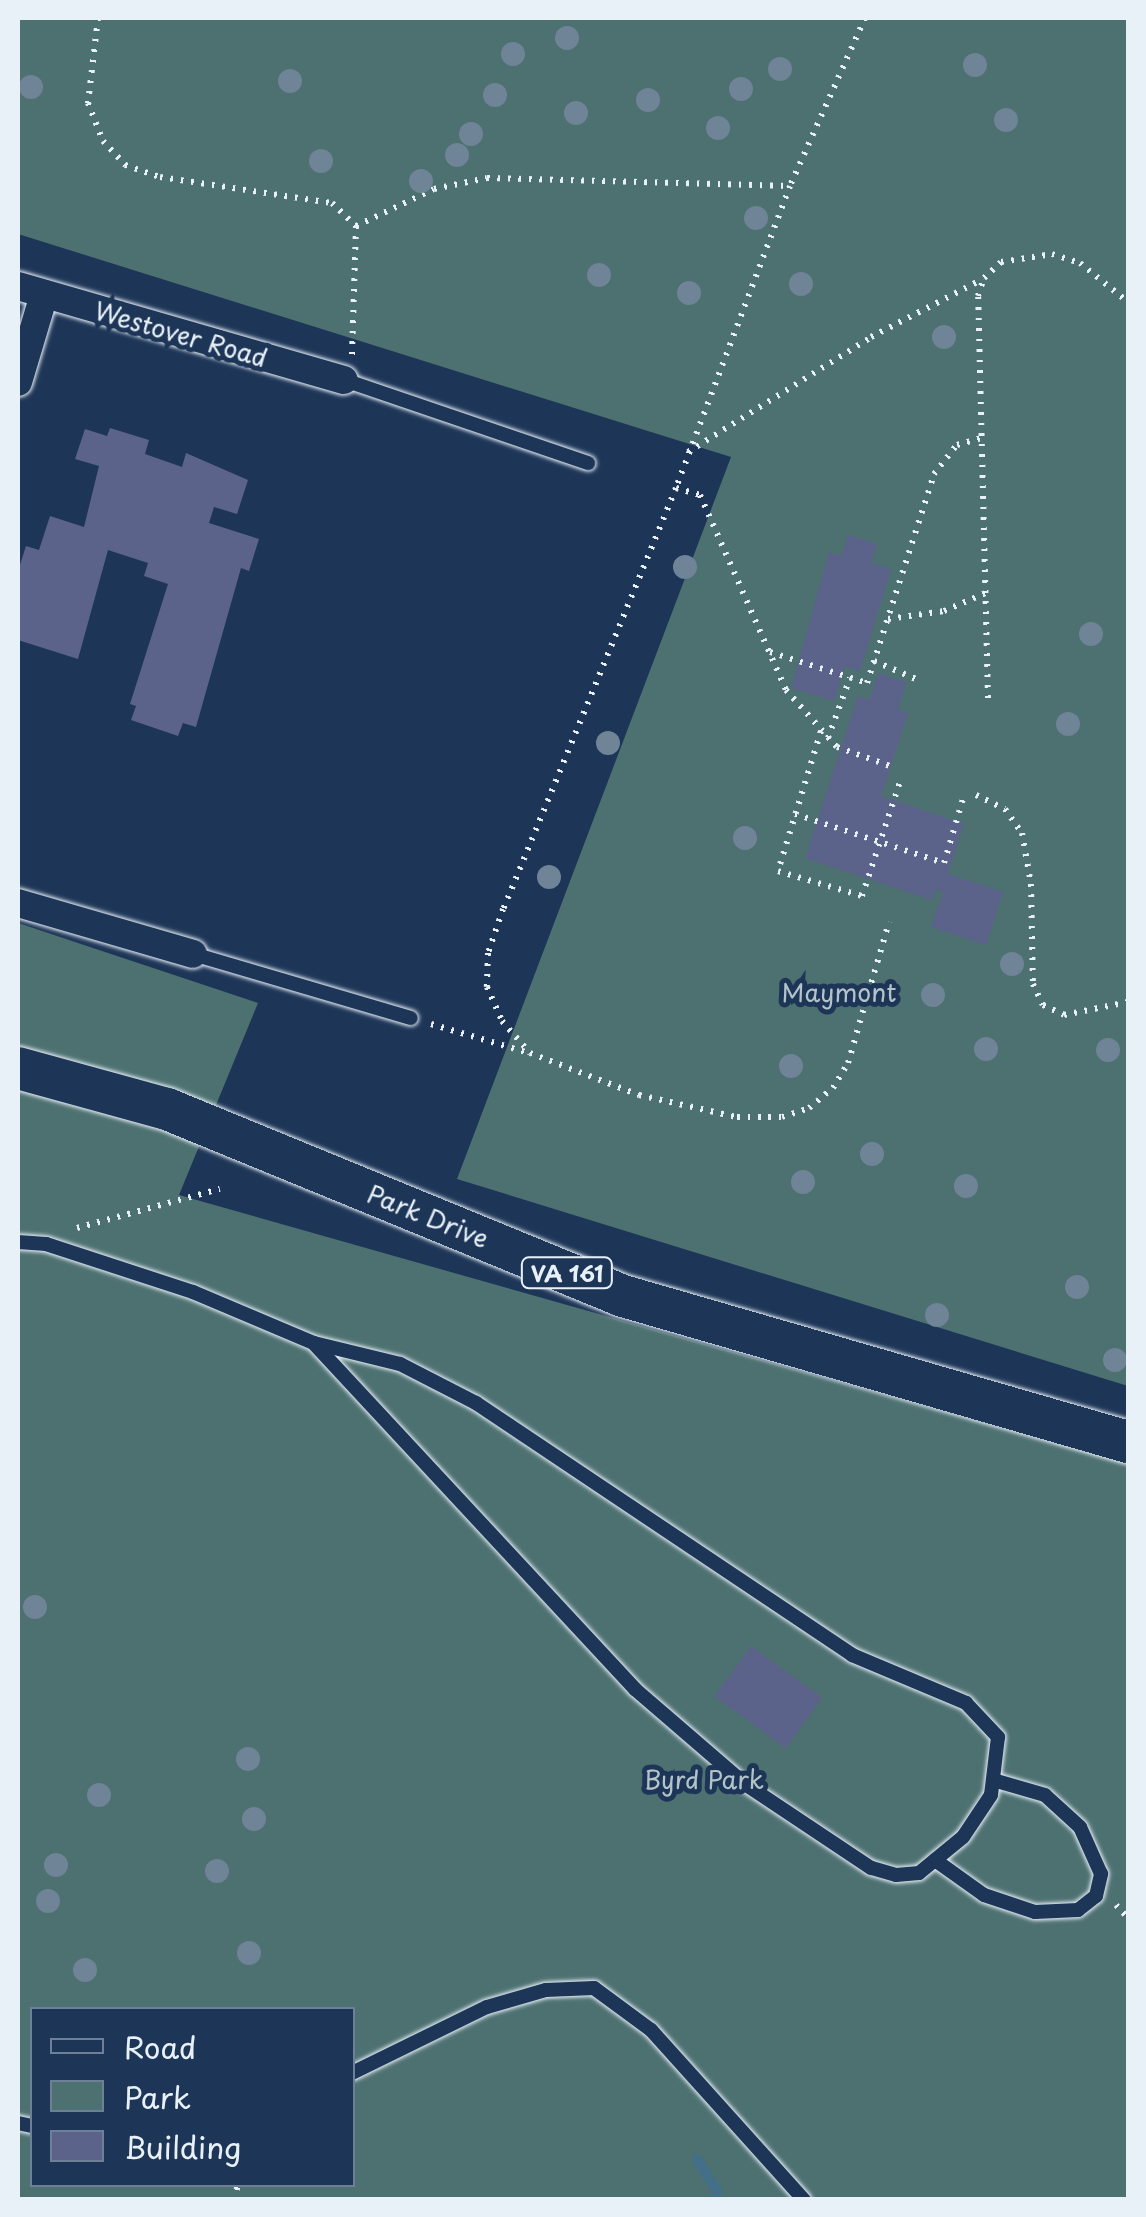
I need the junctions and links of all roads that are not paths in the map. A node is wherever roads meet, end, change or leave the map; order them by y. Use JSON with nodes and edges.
{"nodes":[{"id":1,"x":18,"y":264,"type":"edge"},
{"id":2,"x":31,"y":290,"type":"edge"},
{"id":3,"x":344,"y":380,"type":"joint"},
{"id":4,"x":18,"y":382,"type":"edge"},
{"id":5,"x":588,"y":463,"type":"dead end"},
{"id":6,"x":18,"y":903,"type":"edge"},
{"id":7,"x":193,"y":954,"type":"joint"},
{"id":8,"x":411,"y":1018,"type":"road end"},
{"id":9,"x":18,"y":1068,"type":"edge"},
{"id":10,"x":18,"y":1242,"type":"edge"},
{"id":11,"x":314,"y":1343,"type":"junction"},
{"id":12,"x":1128,"y":1442,"type":"edge"},
{"id":13,"x":993,"y":1780,"type":"junction"},
{"id":14,"x":935,"y":1860,"type":"junction"},
{"id":15,"x":355,"y":2071,"type":"edge"},
{"id":16,"x":804,"y":2200,"type":"edge"}],
"edges":[{"from":1,"to":2,"type":"street"},
{"from":2,"to":3,"type":"street","name":"Westover Road"},
{"from":2,"to":4,"type":"street"},
{"from":3,"to":5,"type":"lane"},
{"from":6,"to":7,"type":"street"},
{"from":7,"to":8,"type":"lane"},
{"from":9,"to":12,"type":"main road","name":"Park Drive","number":"VA 161"},
{"from":10,"to":11,"type":"lane"},
{"from":11,"to":13,"type":"lane"},
{"from":11,"to":14,"type":"lane"},
{"from":13,"to":14,"type":"lane"},
{"from":13,"to":14,"type":"lane"},
{"from":15,"to":16,"type":"lane"}]}
